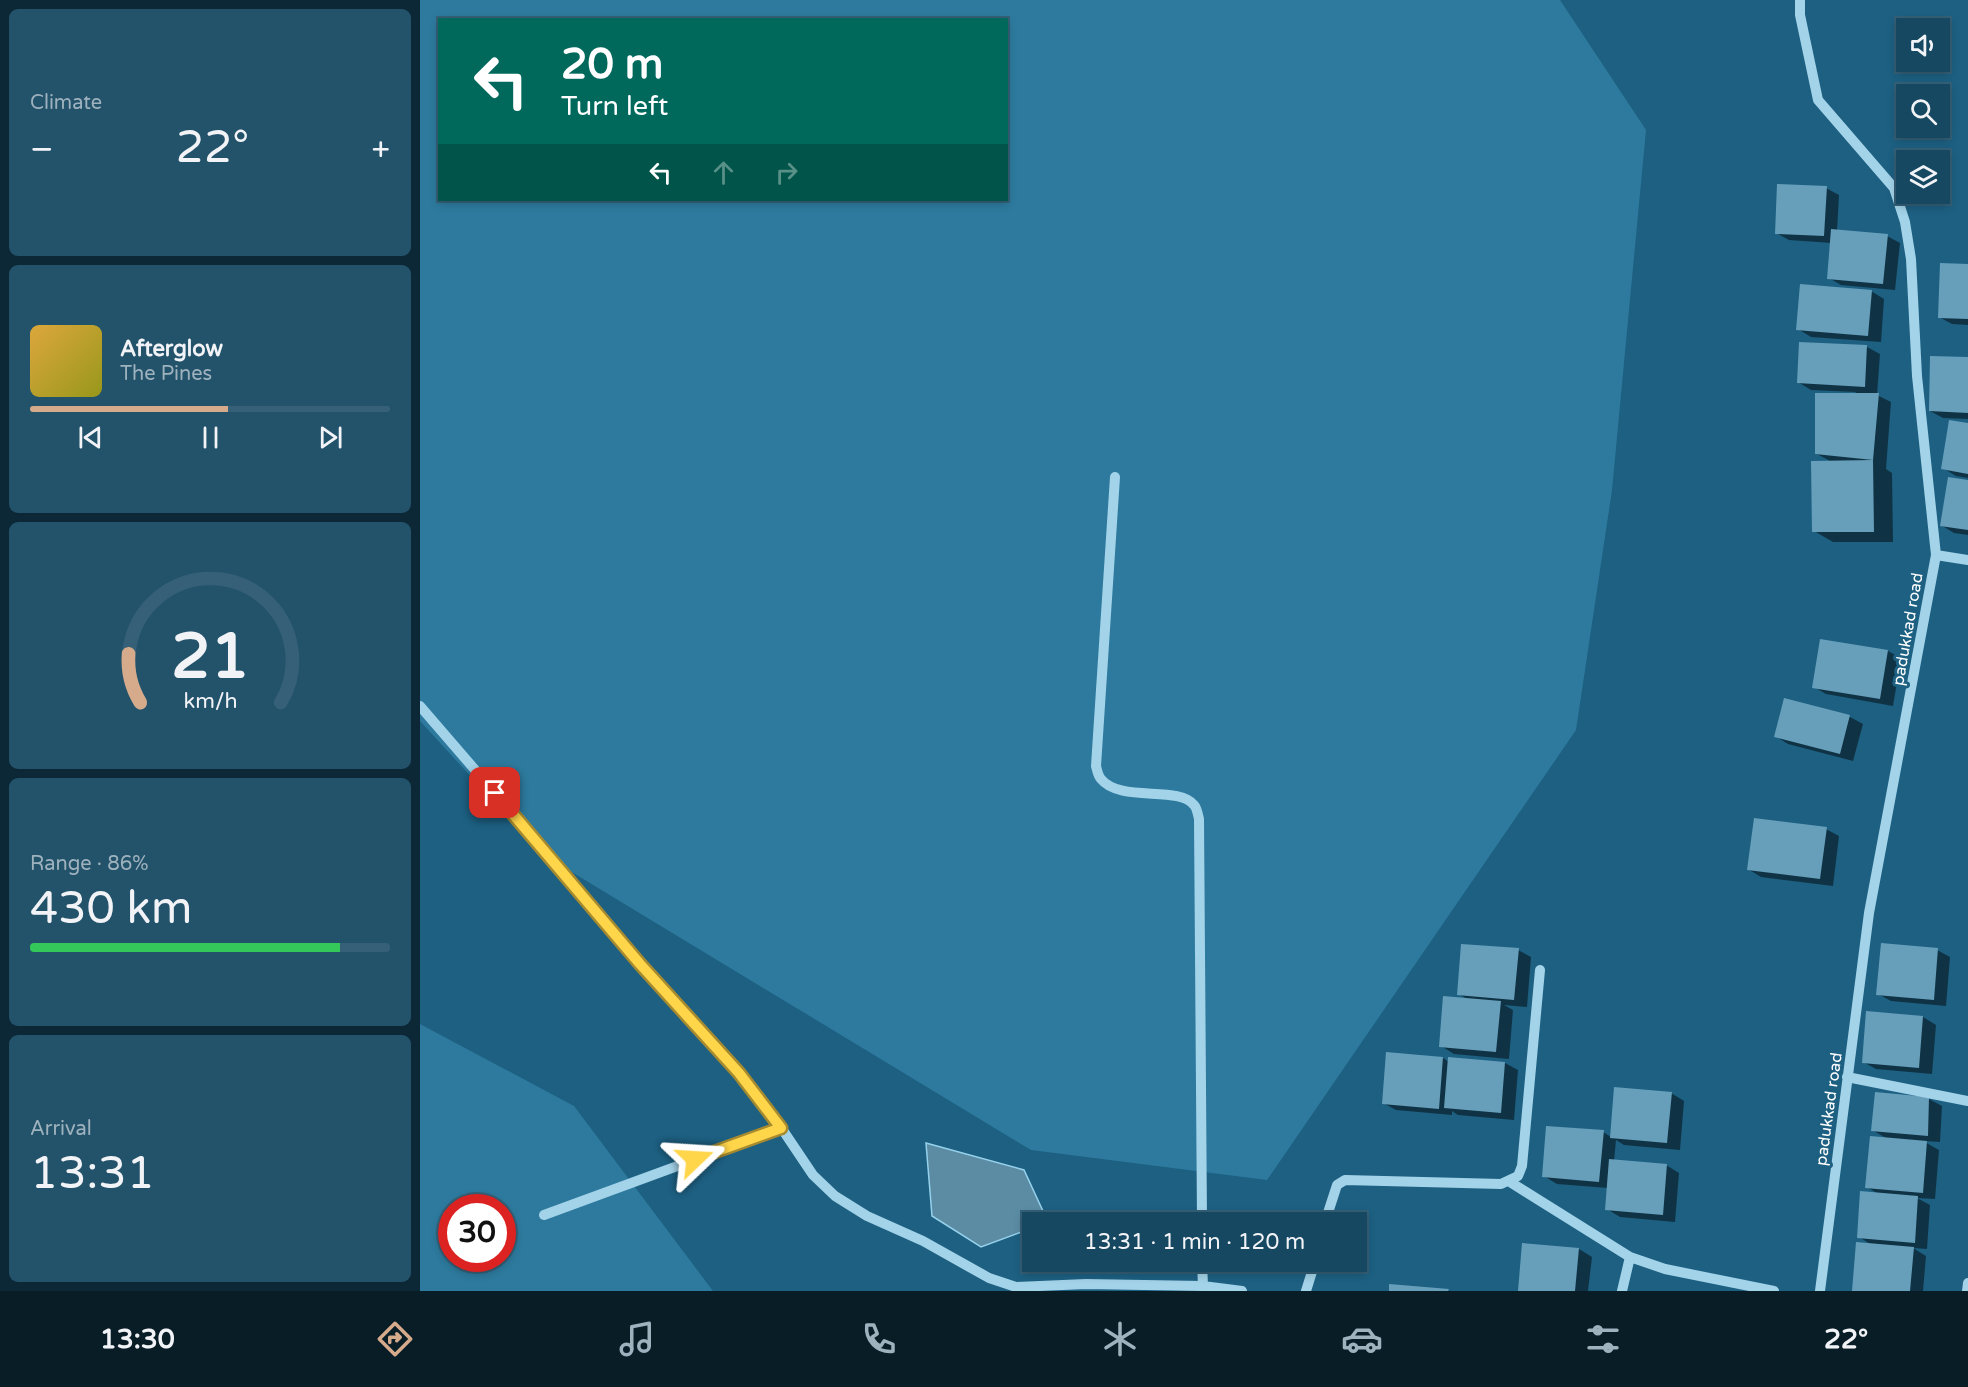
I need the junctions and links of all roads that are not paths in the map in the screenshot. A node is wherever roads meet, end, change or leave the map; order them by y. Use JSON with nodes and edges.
{"nodes":[{"id":1,"x":1800,"y":0,"type":"edge"},
{"id":2,"x":1115,"y":477,"type":"dead end"},
{"id":3,"x":1936,"y":555,"type":"junction"},
{"id":4,"x":1968,"y":560,"type":"edge"},
{"id":5,"x":420,"y":706,"type":"edge"},
{"id":6,"x":1540,"y":970,"type":"dead end"},
{"id":7,"x":1847,"y":1077,"type":"junction"},
{"id":8,"x":1968,"y":1101,"type":"edge"},
{"id":9,"x":781,"y":1128,"type":"junction"},
{"id":10,"x":1510,"y":1182,"type":"junction"},
{"id":11,"x":1202,"y":1212,"type":"edge"},
{"id":12,"x":1328,"y":1212,"type":"edge"},
{"id":13,"x":544,"y":1215,"type":"dead end"},
{"id":14,"x":1630,"y":1257,"type":"junction"},
{"id":15,"x":1202,"y":1272,"type":"edge"},
{"id":16,"x":1312,"y":1272,"type":"edge"},
{"id":17,"x":1968,"y":1283,"type":"edge"},
{"id":18,"x":1203,"y":1286,"type":"junction"},
{"id":19,"x":1242,"y":1291,"type":"edge"},
{"id":20,"x":1306,"y":1291,"type":"edge"},
{"id":21,"x":1622,"y":1291,"type":"edge"},
{"id":22,"x":1774,"y":1291,"type":"edge"},
{"id":23,"x":1820,"y":1291,"type":"edge"},
{"id":24,"x":1967,"y":1291,"type":"edge"}],
"edges":[{"from":1,"to":3,"type":"street","name":"padukkad road"},
{"from":2,"to":11,"type":"street"},
{"from":3,"to":4,"type":"street"},
{"from":3,"to":7,"type":"street","name":"padukkad road"},
{"from":5,"to":9,"type":"street"},
{"from":6,"to":10,"type":"street"},
{"from":7,"to":8,"type":"street"},
{"from":7,"to":23,"type":"street","name":"padukkad road"},
{"from":9,"to":13,"type":"street"},
{"from":9,"to":18,"type":"street"},
{"from":10,"to":12,"type":"street"},
{"from":10,"to":14,"type":"street"},
{"from":14,"to":21,"type":"street"},
{"from":14,"to":22,"type":"street"},
{"from":15,"to":18,"type":"street"},
{"from":16,"to":20,"type":"street"},
{"from":17,"to":24,"type":"street"},
{"from":18,"to":19,"type":"street"}]}
